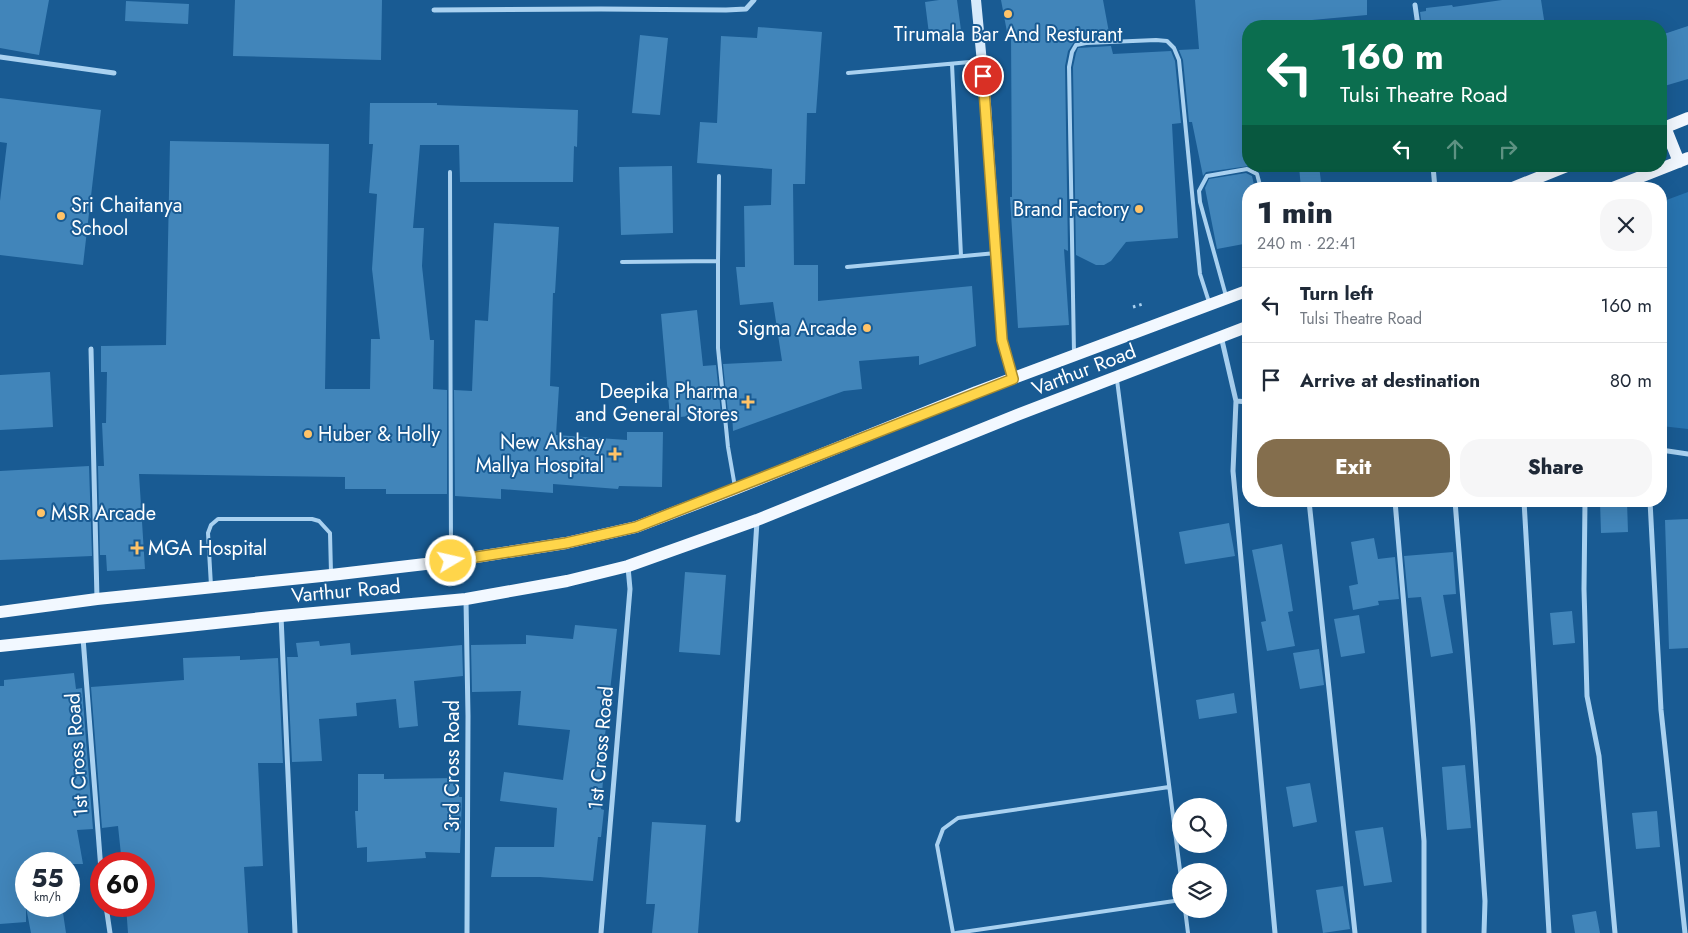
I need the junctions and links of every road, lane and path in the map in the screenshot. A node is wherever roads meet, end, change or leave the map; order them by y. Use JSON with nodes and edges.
{"nodes":[{"id":1,"x":754,"y":0,"type":"edge"},
{"id":2,"x":976,"y":0,"type":"edge"},
{"id":3,"x":1415,"y":5,"type":"dead end"},
{"id":4,"x":434,"y":10,"type":"dead end"},
{"id":5,"x":1417,"y":20,"type":"edge"},
{"id":6,"x":0,"y":57,"type":"edge"},
{"id":7,"x":982,"y":61,"type":"junction"},
{"id":8,"x":952,"y":64,"type":"junction"},
{"id":9,"x":114,"y":73,"type":"dead end"},
{"id":10,"x":848,"y":73,"type":"dead end"},
{"id":11,"x":1688,"y":118,"type":"edge"},
{"id":12,"x":1667,"y":126,"type":"edge"},
{"id":13,"x":1667,"y":134,"type":"edge"},
{"id":14,"x":1684,"y":160,"type":"edge"},
{"id":15,"x":1667,"y":167,"type":"edge"},
{"id":16,"x":1242,"y":170,"type":"edge"},
{"id":17,"x":450,"y":172,"type":"dead end"},
{"id":18,"x":1253,"y":172,"type":"edge"},
{"id":19,"x":1552,"y":172,"type":"edge"},
{"id":20,"x":1653,"y":172,"type":"edge"},
{"id":21,"x":720,"y":176,"type":"dead end"},
{"id":22,"x":1259,"y":182,"type":"edge"},
{"id":23,"x":1527,"y":182,"type":"edge"},
{"id":24,"x":1628,"y":182,"type":"edge"},
{"id":25,"x":996,"y":254,"type":"junction"},
{"id":26,"x":961,"y":256,"type":"junction"},
{"id":27,"x":718,"y":261,"type":"junction"},
{"id":28,"x":622,"y":262,"type":"dead end"},
{"id":29,"x":847,"y":267,"type":"dead end"},
{"id":30,"x":1242,"y":293,"type":"edge"},
{"id":31,"x":1227,"y":298,"type":"junction"},
{"id":32,"x":1143,"y":304,"type":"dead end"},
{"id":33,"x":1209,"y":305,"type":"junction"},
{"id":34,"x":1133,"y":307,"type":"dead end"},
{"id":35,"x":1242,"y":328,"type":"edge"},
{"id":36,"x":1221,"y":336,"type":"junction"},
{"id":37,"x":91,"y":349,"type":"dead end"},
{"id":38,"x":1074,"y":356,"type":"junction"},
{"id":39,"x":1117,"y":378,"type":"junction"},
{"id":40,"x":1013,"y":379,"type":"junction"},
{"id":41,"x":1236,"y":401,"type":"junction"},
{"id":42,"x":1242,"y":401,"type":"edge"},
{"id":43,"x":1667,"y":451,"type":"edge"},
{"id":44,"x":1688,"y":454,"type":"edge"},
{"id":45,"x":735,"y":489,"type":"junction"},
{"id":46,"x":1310,"y":507,"type":"edge"},
{"id":47,"x":1396,"y":507,"type":"edge"},
{"id":48,"x":1454,"y":507,"type":"edge"},
{"id":49,"x":1524,"y":507,"type":"edge"},
{"id":50,"x":1585,"y":507,"type":"edge"},
{"id":51,"x":1650,"y":507,"type":"edge"},
{"id":52,"x":757,"y":520,"type":"junction"},
{"id":53,"x":451,"y":561,"type":"junction"},
{"id":54,"x":628,"y":566,"type":"junction"},
{"id":55,"x":331,"y":575,"type":"junction"},
{"id":56,"x":211,"y":588,"type":"junction"},
{"id":57,"x":97,"y":599,"type":"junction"},
{"id":58,"x":466,"y":599,"type":"junction"},
{"id":59,"x":0,"y":612,"type":"edge"},
{"id":60,"x":281,"y":616,"type":"junction"},
{"id":61,"x":83,"y":638,"type":"junction"},
{"id":62,"x":0,"y":646,"type":"edge"},
{"id":63,"x":1169,"y":787,"type":"junction"},
{"id":64,"x":738,"y":820,"type":"dead end"},
{"id":65,"x":100,"y":852,"type":"edge"},
{"id":66,"x":1179,"y":863,"type":"edge"},
{"id":67,"x":1172,"y":901,"type":"edge"},
{"id":68,"x":108,"y":917,"type":"edge"},
{"id":69,"x":1186,"y":918,"type":"edge"},
{"id":70,"x":110,"y":933,"type":"edge"},
{"id":71,"x":295,"y":933,"type":"edge"},
{"id":72,"x":467,"y":933,"type":"edge"},
{"id":73,"x":600,"y":933,"type":"edge"},
{"id":74,"x":954,"y":933,"type":"edge"},
{"id":75,"x":1188,"y":933,"type":"edge"},
{"id":76,"x":1275,"y":933,"type":"edge"},
{"id":77,"x":1355,"y":933,"type":"edge"},
{"id":78,"x":1424,"y":933,"type":"edge"},
{"id":79,"x":1484,"y":933,"type":"edge"},
{"id":80,"x":1549,"y":933,"type":"edge"},
{"id":81,"x":1615,"y":933,"type":"edge"},
{"id":82,"x":1685,"y":933,"type":"edge"}],
"edges":[{"from":1,"to":4,"type":"street"},
{"from":2,"to":7,"type":"street"},
{"from":3,"to":5,"type":"street"},
{"from":6,"to":9,"type":"street"},
{"from":7,"to":8,"type":"lane"},
{"from":7,"to":25,"type":"street"},
{"from":8,"to":10,"type":"lane"},
{"from":8,"to":26,"type":"lane"},
{"from":11,"to":12,"type":"main road"},
{"from":13,"to":14,"type":"main road"},
{"from":14,"to":15,"type":"main road"},
{"from":16,"to":31,"type":"lane"},
{"from":17,"to":53,"type":"lane"},
{"from":18,"to":22,"type":"lane"},
{"from":19,"to":23,"type":"main road"},
{"from":20,"to":24,"type":"main road"},
{"from":21,"to":27,"type":"lane"},
{"from":25,"to":26,"type":"lane"},
{"from":25,"to":40,"type":"street"},
{"from":26,"to":29,"type":"lane"},
{"from":27,"to":28,"type":"lane"},
{"from":27,"to":45,"type":"lane"},
{"from":30,"to":31,"type":"main road","name":"Varthur Road"},
{"from":31,"to":33,"type":"main road","name":"Varthur Road"},
{"from":32,"to":34,"type":"path"},
{"from":33,"to":38,"type":"main road","name":"Varthur Road"},
{"from":33,"to":38,"type":"lane"},
{"from":35,"to":36,"type":"main road","name":"Varthur Road"},
{"from":36,"to":39,"type":"main road","name":"Varthur Road"},
{"from":36,"to":41,"type":"street"},
{"from":37,"to":57,"type":"street"},
{"from":38,"to":40,"type":"main road","name":"Varthur Road"},
{"from":39,"to":52,"type":"main road","name":"Varthur Road"},
{"from":39,"to":63,"type":"lane"},
{"from":40,"to":45,"type":"main road","name":"Varthur Road"},
{"from":41,"to":42,"type":"street"},
{"from":41,"to":76,"type":"street"},
{"from":43,"to":44,"type":"street"},
{"from":45,"to":53,"type":"main road","name":"Varthur Road"},
{"from":46,"to":77,"type":"street"},
{"from":47,"to":78,"type":"street"},
{"from":48,"to":79,"type":"street"},
{"from":49,"to":80,"type":"street"},
{"from":50,"to":81,"type":"street"},
{"from":51,"to":82,"type":"street"},
{"from":52,"to":54,"type":"main road","name":"Varthur Road"},
{"from":52,"to":64,"type":"street"},
{"from":53,"to":55,"type":"main road","name":"Varthur Road"},
{"from":54,"to":58,"type":"main road","name":"Varthur Road"},
{"from":54,"to":73,"type":"street","name":"1st Cross Road"},
{"from":55,"to":56,"type":"main road","name":"Varthur Road"},
{"from":55,"to":56,"type":"lane"},
{"from":56,"to":57,"type":"main road","name":"Varthur Road"},
{"from":57,"to":59,"type":"main road","name":"Varthur Road"},
{"from":58,"to":60,"type":"main road","name":"Varthur Road"},
{"from":58,"to":72,"type":"street","name":"3rd Cross Road"},
{"from":60,"to":61,"type":"main road","name":"Varthur Road"},
{"from":60,"to":71,"type":"street"},
{"from":61,"to":62,"type":"main road","name":"Varthur Road"},
{"from":61,"to":65,"type":"street","name":"1st Cross Road"},
{"from":63,"to":66,"type":"lane"},
{"from":63,"to":74,"type":"lane"},
{"from":67,"to":74,"type":"lane"},
{"from":68,"to":70,"type":"street"},
{"from":69,"to":75,"type":"lane"}]}
